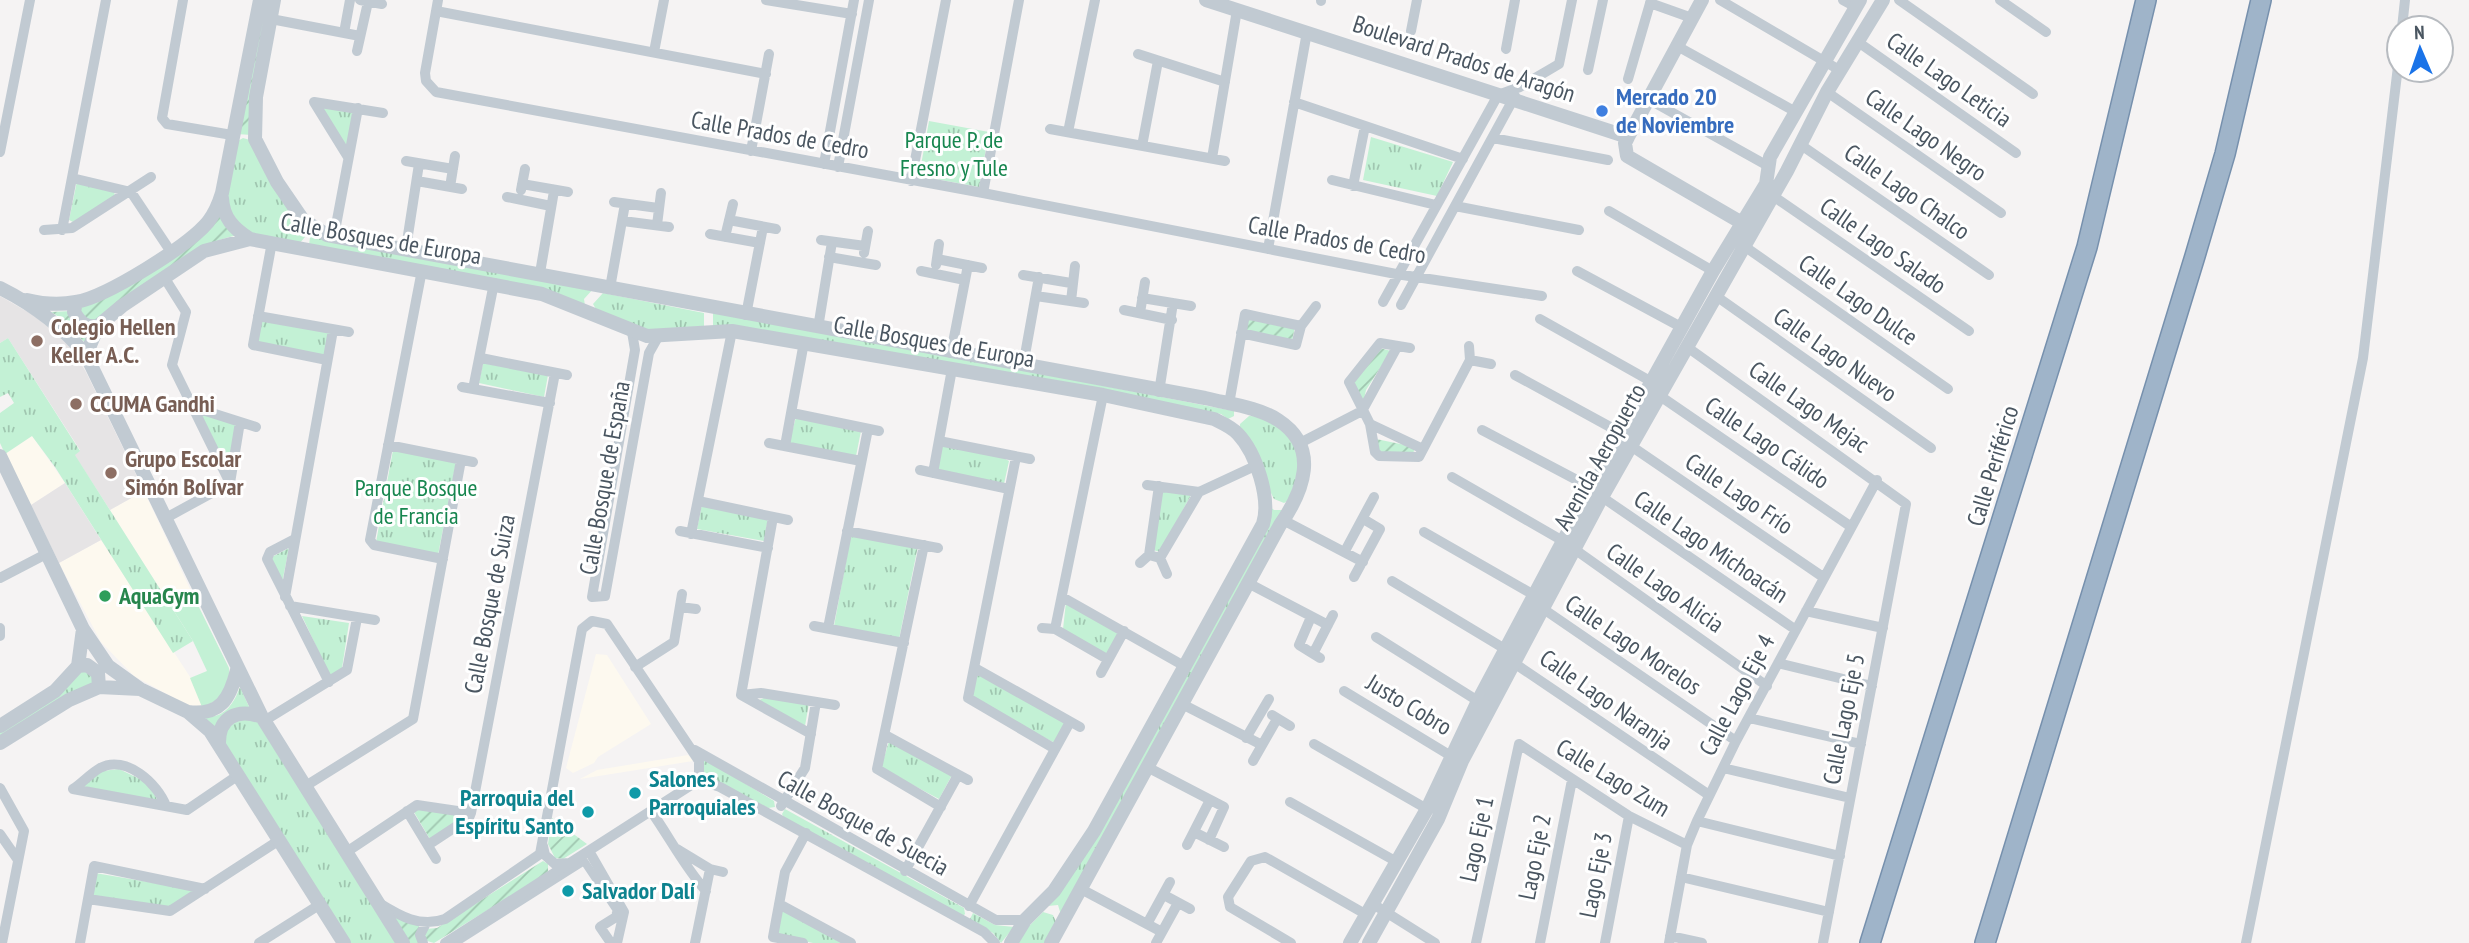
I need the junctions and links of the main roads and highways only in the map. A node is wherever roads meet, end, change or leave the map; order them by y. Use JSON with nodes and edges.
{"nodes":[{"id":1,"x":2146,"y":0,"type":"edge"},
{"id":2,"x":2261,"y":0,"type":"edge"},
{"id":3,"x":1870,"y":943,"type":"edge"},
{"id":4,"x":1985,"y":943,"type":"edge"}],
"edges":[{"from":1,"to":3,"type":"highway","name":"Calle Periférico"},
{"from":2,"to":4,"type":"highway"}]}
